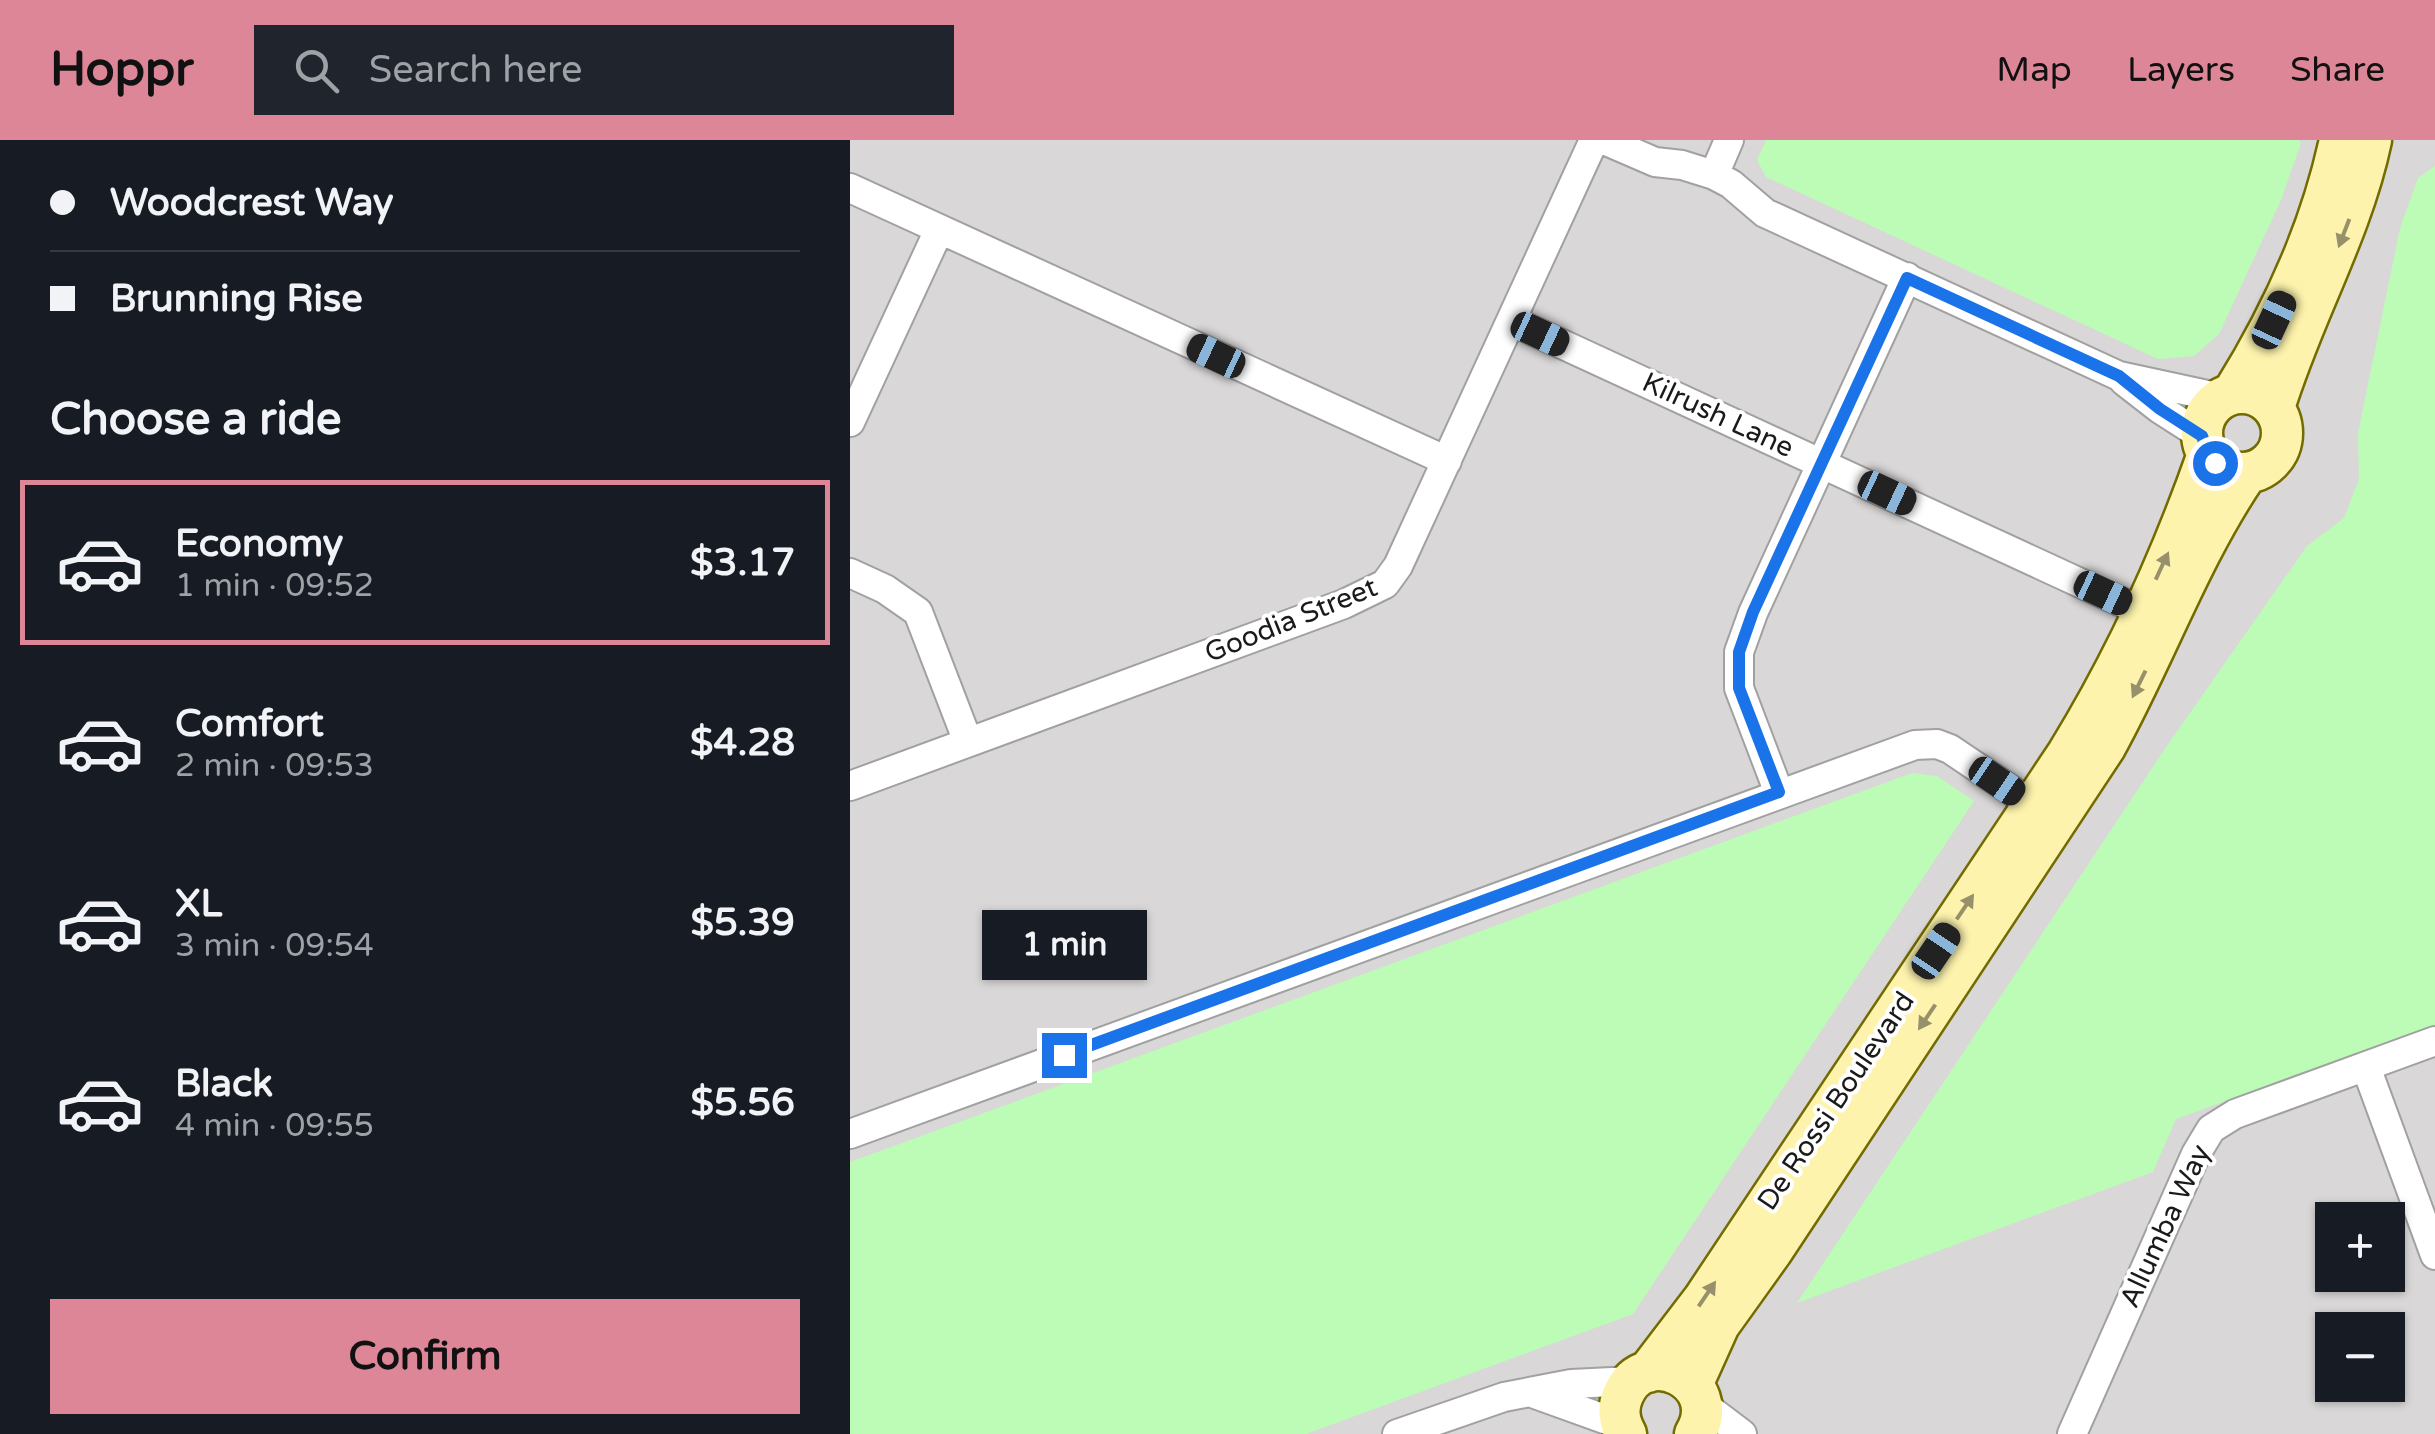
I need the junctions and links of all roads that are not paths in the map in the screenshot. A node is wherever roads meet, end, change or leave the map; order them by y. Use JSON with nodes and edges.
{"nodes":[{"id":1,"x":1594,"y":140,"type":"edge"},
{"id":2,"x":1604,"y":140,"type":"edge"},
{"id":3,"x":1729,"y":140,"type":"edge"},
{"id":4,"x":2340,"y":140,"type":"edge"},
{"id":5,"x":2371,"y":140,"type":"edge"},
{"id":6,"x":1714,"y":175,"type":"junction"},
{"id":7,"x":850,"y":188,"type":"edge"},
{"id":8,"x":938,"y":230,"type":"junction"},
{"id":9,"x":1907,"y":278,"type":"junction"},
{"id":10,"x":1512,"y":321,"type":"junction"},
{"id":11,"x":2119,"y":376,"type":"junction"},
{"id":12,"x":2227,"y":395,"type":"junction"},
{"id":13,"x":2274,"y":408,"type":"junction"},
{"id":14,"x":850,"y":422,"type":"edge"},
{"id":15,"x":2204,"y":445,"type":"junction"},
{"id":16,"x":1447,"y":461,"type":"junction"},
{"id":17,"x":1822,"y":463,"type":"junction"},
{"id":18,"x":2247,"y":472,"type":"junction"},
{"id":19,"x":850,"y":573,"type":"edge"},
{"id":20,"x":2141,"y":611,"type":"junction"},
{"id":21,"x":968,"y":742,"type":"junction"},
{"id":22,"x":850,"y":786,"type":"edge"},
{"id":23,"x":1779,"y":792,"type":"junction"},
{"id":24,"x":2033,"y":805,"type":"junction"},
{"id":25,"x":2435,"y":1041,"type":"edge"},
{"id":26,"x":2366,"y":1066,"type":"junction"},
{"id":27,"x":850,"y":1134,"type":"edge"},
{"id":28,"x":2435,"y":1255,"type":"edge"},
{"id":29,"x":1641,"y":1376,"type":"junction"},
{"id":30,"x":1534,"y":1393,"type":"junction"},
{"id":31,"x":1696,"y":1407,"type":"edge"},
{"id":32,"x":1624,"y":1431,"type":"edge"},
{"id":33,"x":1397,"y":1434,"type":"edge"},
{"id":34,"x":1742,"y":1434,"type":"edge"},
{"id":35,"x":2072,"y":1434,"type":"edge"}],
"edges":[{"from":1,"to":10,"type":"street","name":"Goodia Street"},
{"from":2,"to":6,"type":"street"},
{"from":3,"to":6,"type":"street"},
{"from":4,"to":12,"type":"street"},
{"from":5,"to":13,"type":"street","one_way":true},
{"from":6,"to":9,"type":"street"},
{"from":7,"to":8,"type":"street"},
{"from":8,"to":14,"type":"street"},
{"from":8,"to":16,"type":"street"},
{"from":9,"to":11,"type":"street"},
{"from":9,"to":17,"type":"street"},
{"from":10,"to":16,"type":"street","name":"Goodia Street"},
{"from":10,"to":17,"type":"street","name":"Kilrush Lane"},
{"from":11,"to":12,"type":"street"},
{"from":11,"to":15,"type":"street"},
{"from":12,"to":13,"type":"street"},
{"from":12,"to":15,"type":"street"},
{"from":13,"to":18,"type":"street"},
{"from":15,"to":18,"type":"street"},
{"from":20,"to":15,"type":"street","name":"De Rossi Boulevard","one_way":true},
{"from":16,"to":21,"type":"street","name":"Goodia Street"},
{"from":17,"to":20,"type":"street","name":"Kilrush Lane"},
{"from":17,"to":23,"type":"street"},
{"from":18,"to":31,"type":"street","name":"De Rossi Boulevard","one_way":true},
{"from":19,"to":21,"type":"street"},
{"from":20,"to":24,"type":"street","name":"De Rossi Boulevard"},
{"from":21,"to":22,"type":"street","name":"Goodia Street"},
{"from":23,"to":24,"type":"street"},
{"from":23,"to":27,"type":"street"},
{"from":29,"to":24,"type":"street","name":"De Rossi Boulevard","one_way":true},
{"from":25,"to":26,"type":"street","name":"Allumba Way"},
{"from":26,"to":28,"type":"street"},
{"from":26,"to":35,"type":"street","name":"Allumba Way"},
{"from":29,"to":30,"type":"street"},
{"from":29,"to":31,"type":"street"},
{"from":29,"to":32,"type":"street"},
{"from":30,"to":32,"type":"street"},
{"from":30,"to":33,"type":"street"},
{"from":31,"to":34,"type":"street"}]}
